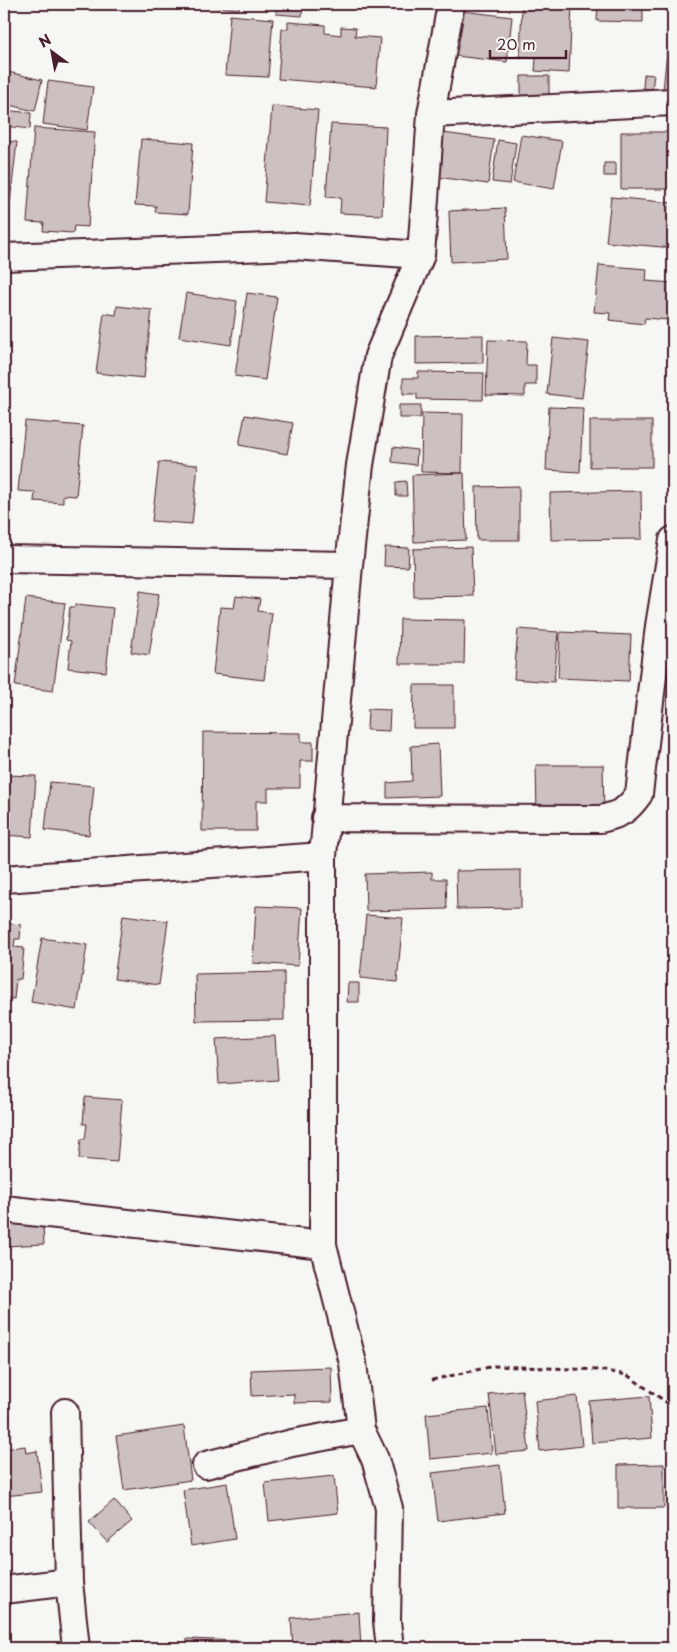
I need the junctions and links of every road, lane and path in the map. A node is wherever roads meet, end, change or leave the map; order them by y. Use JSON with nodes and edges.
{"nodes":[{"id":1,"x":452,"y":4,"type":"edge"},
{"id":2,"x":673,"y":102,"type":"edge"},
{"id":3,"x":431,"y":114,"type":"junction"},
{"id":4,"x":4,"y":250,"type":"edge"},
{"id":5,"x":420,"y":255,"type":"junction"},
{"id":6,"x":4,"y":257,"type":"edge"},
{"id":7,"x":673,"y":540,"type":"edge"},
{"id":8,"x":4,"y":559,"type":"edge"},
{"id":9,"x":349,"y":565,"type":"junction"},
{"id":10,"x":325,"y":818,"type":"junction"},
{"id":11,"x":323,"y":856,"type":"junction"},
{"id":12,"x":4,"y":879,"type":"edge"},
{"id":13,"x":4,"y":1208,"type":"edge"},
{"id":14,"x":323,"y":1245,"type":"junction"},
{"id":15,"x":432,"y":1380,"type":"dead end"},
{"id":16,"x":65,"y":1412,"type":"dead end"},
{"id":17,"x":673,"y":1417,"type":"edge"},
{"id":18,"x":361,"y":1430,"type":"junction"},
{"id":19,"x":206,"y":1466,"type":"dead end"},
{"id":20,"x":69,"y":1582,"type":"junction"},
{"id":21,"x":4,"y":1590,"type":"edge"},
{"id":22,"x":76,"y":1648,"type":"edge"},
{"id":23,"x":390,"y":1648,"type":"edge"}],
"edges":[{"from":1,"to":3,"type":"street"},
{"from":2,"to":3,"type":"street"},
{"from":3,"to":5,"type":"street"},
{"from":4,"to":5,"type":"street"},
{"from":5,"to":6,"type":"street"},
{"from":5,"to":9,"type":"street"},
{"from":7,"to":10,"type":"street"},
{"from":8,"to":9,"type":"street"},
{"from":9,"to":10,"type":"street"},
{"from":10,"to":11,"type":"street"},
{"from":11,"to":12,"type":"street"},
{"from":11,"to":14,"type":"street"},
{"from":13,"to":14,"type":"street"},
{"from":14,"to":18,"type":"street"},
{"from":15,"to":17,"type":"path"},
{"from":16,"to":20,"type":"street"},
{"from":18,"to":19,"type":"street"},
{"from":18,"to":23,"type":"street"},
{"from":20,"to":21,"type":"street"},
{"from":20,"to":22,"type":"street"}]}
